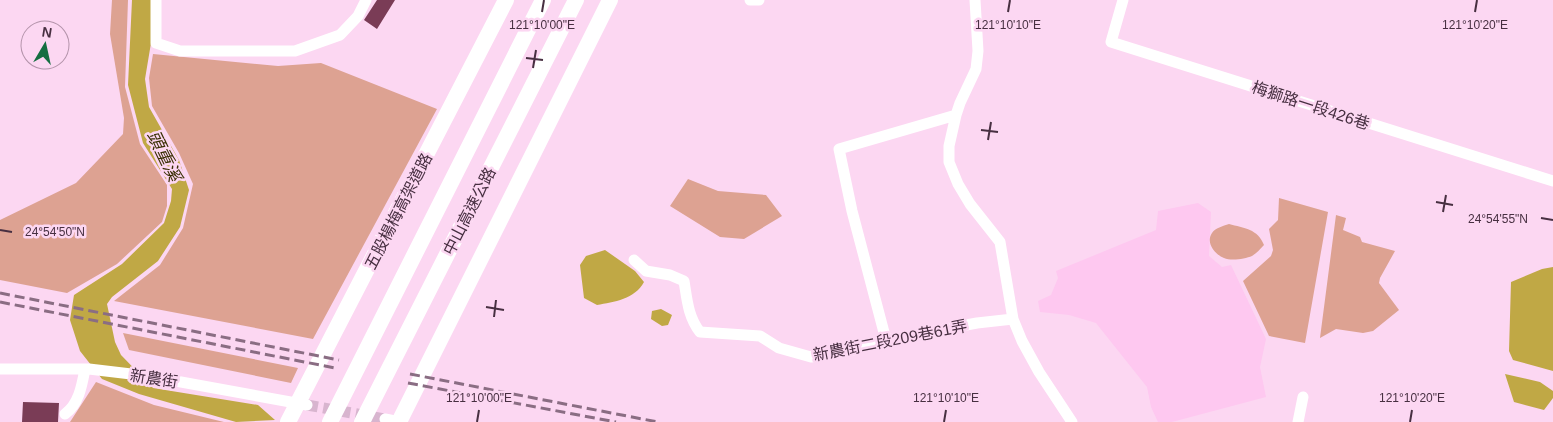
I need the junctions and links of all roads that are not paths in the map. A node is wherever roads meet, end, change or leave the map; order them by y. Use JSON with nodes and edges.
{"nodes":[{"id":1,"x":156,"y":0,"type":"edge"},
{"id":2,"x":366,"y":0,"type":"edge"},
{"id":3,"x":506,"y":0,"type":"edge"},
{"id":4,"x":543,"y":0,"type":"edge"},
{"id":5,"x":576,"y":0,"type":"edge"},
{"id":6,"x":610,"y":0,"type":"edge"},
{"id":7,"x":750,"y":0,"type":"edge"},
{"id":8,"x":759,"y":0,"type":"edge"},
{"id":9,"x":974,"y":0,"type":"edge"},
{"id":10,"x":1123,"y":0,"type":"edge"},
{"id":11,"x":956,"y":115,"type":"junction"},
{"id":12,"x":1553,"y":181,"type":"edge"},
{"id":13,"x":634,"y":260,"type":"dead end"},
{"id":14,"x":1013,"y":319,"type":"junction"},
{"id":15,"x":886,"y":340,"type":"junction"},
{"id":16,"x":0,"y":369,"type":"edge"},
{"id":17,"x":87,"y":369,"type":"junction"},
{"id":18,"x":1303,"y":397,"type":"dead end"},
{"id":19,"x":307,"y":405,"type":"tunnel mouth"},
{"id":20,"x":65,"y":414,"type":"dead end"},
{"id":21,"x":395,"y":421,"type":"edge"},
{"id":22,"x":288,"y":422,"type":"edge"},
{"id":23,"x":330,"y":422,"type":"edge"},
{"id":24,"x":362,"y":422,"type":"edge"},
{"id":25,"x":1072,"y":422,"type":"edge"},
{"id":26,"x":1298,"y":422,"type":"edge"}],
"edges":[{"from":1,"to":2,"type":"street"},
{"from":3,"to":22,"type":"highway","name":"五股楊梅高架道路"},
{"from":4,"to":23,"type":"highway","name":"中山高速公路"},
{"from":5,"to":24,"type":"highway","name":"中山高速公路"},
{"from":6,"to":21,"type":"highway"},
{"from":7,"to":8,"type":"street"},
{"from":9,"to":11,"type":"street"},
{"from":10,"to":12,"type":"street","name":"梅獅路一段426巷"},
{"from":11,"to":14,"type":"street"},
{"from":11,"to":15,"type":"street"},
{"from":13,"to":15,"type":"street","name":"新農街二段209巷61弄"},
{"from":14,"to":15,"type":"street","name":"新農街二段209巷61弄"},
{"from":14,"to":25,"type":"street"},
{"from":16,"to":17,"type":"street","name":"新農街"},
{"from":17,"to":19,"type":"street","name":"新農街"},
{"from":17,"to":20,"type":"street"},
{"from":18,"to":26,"type":"street"}]}
